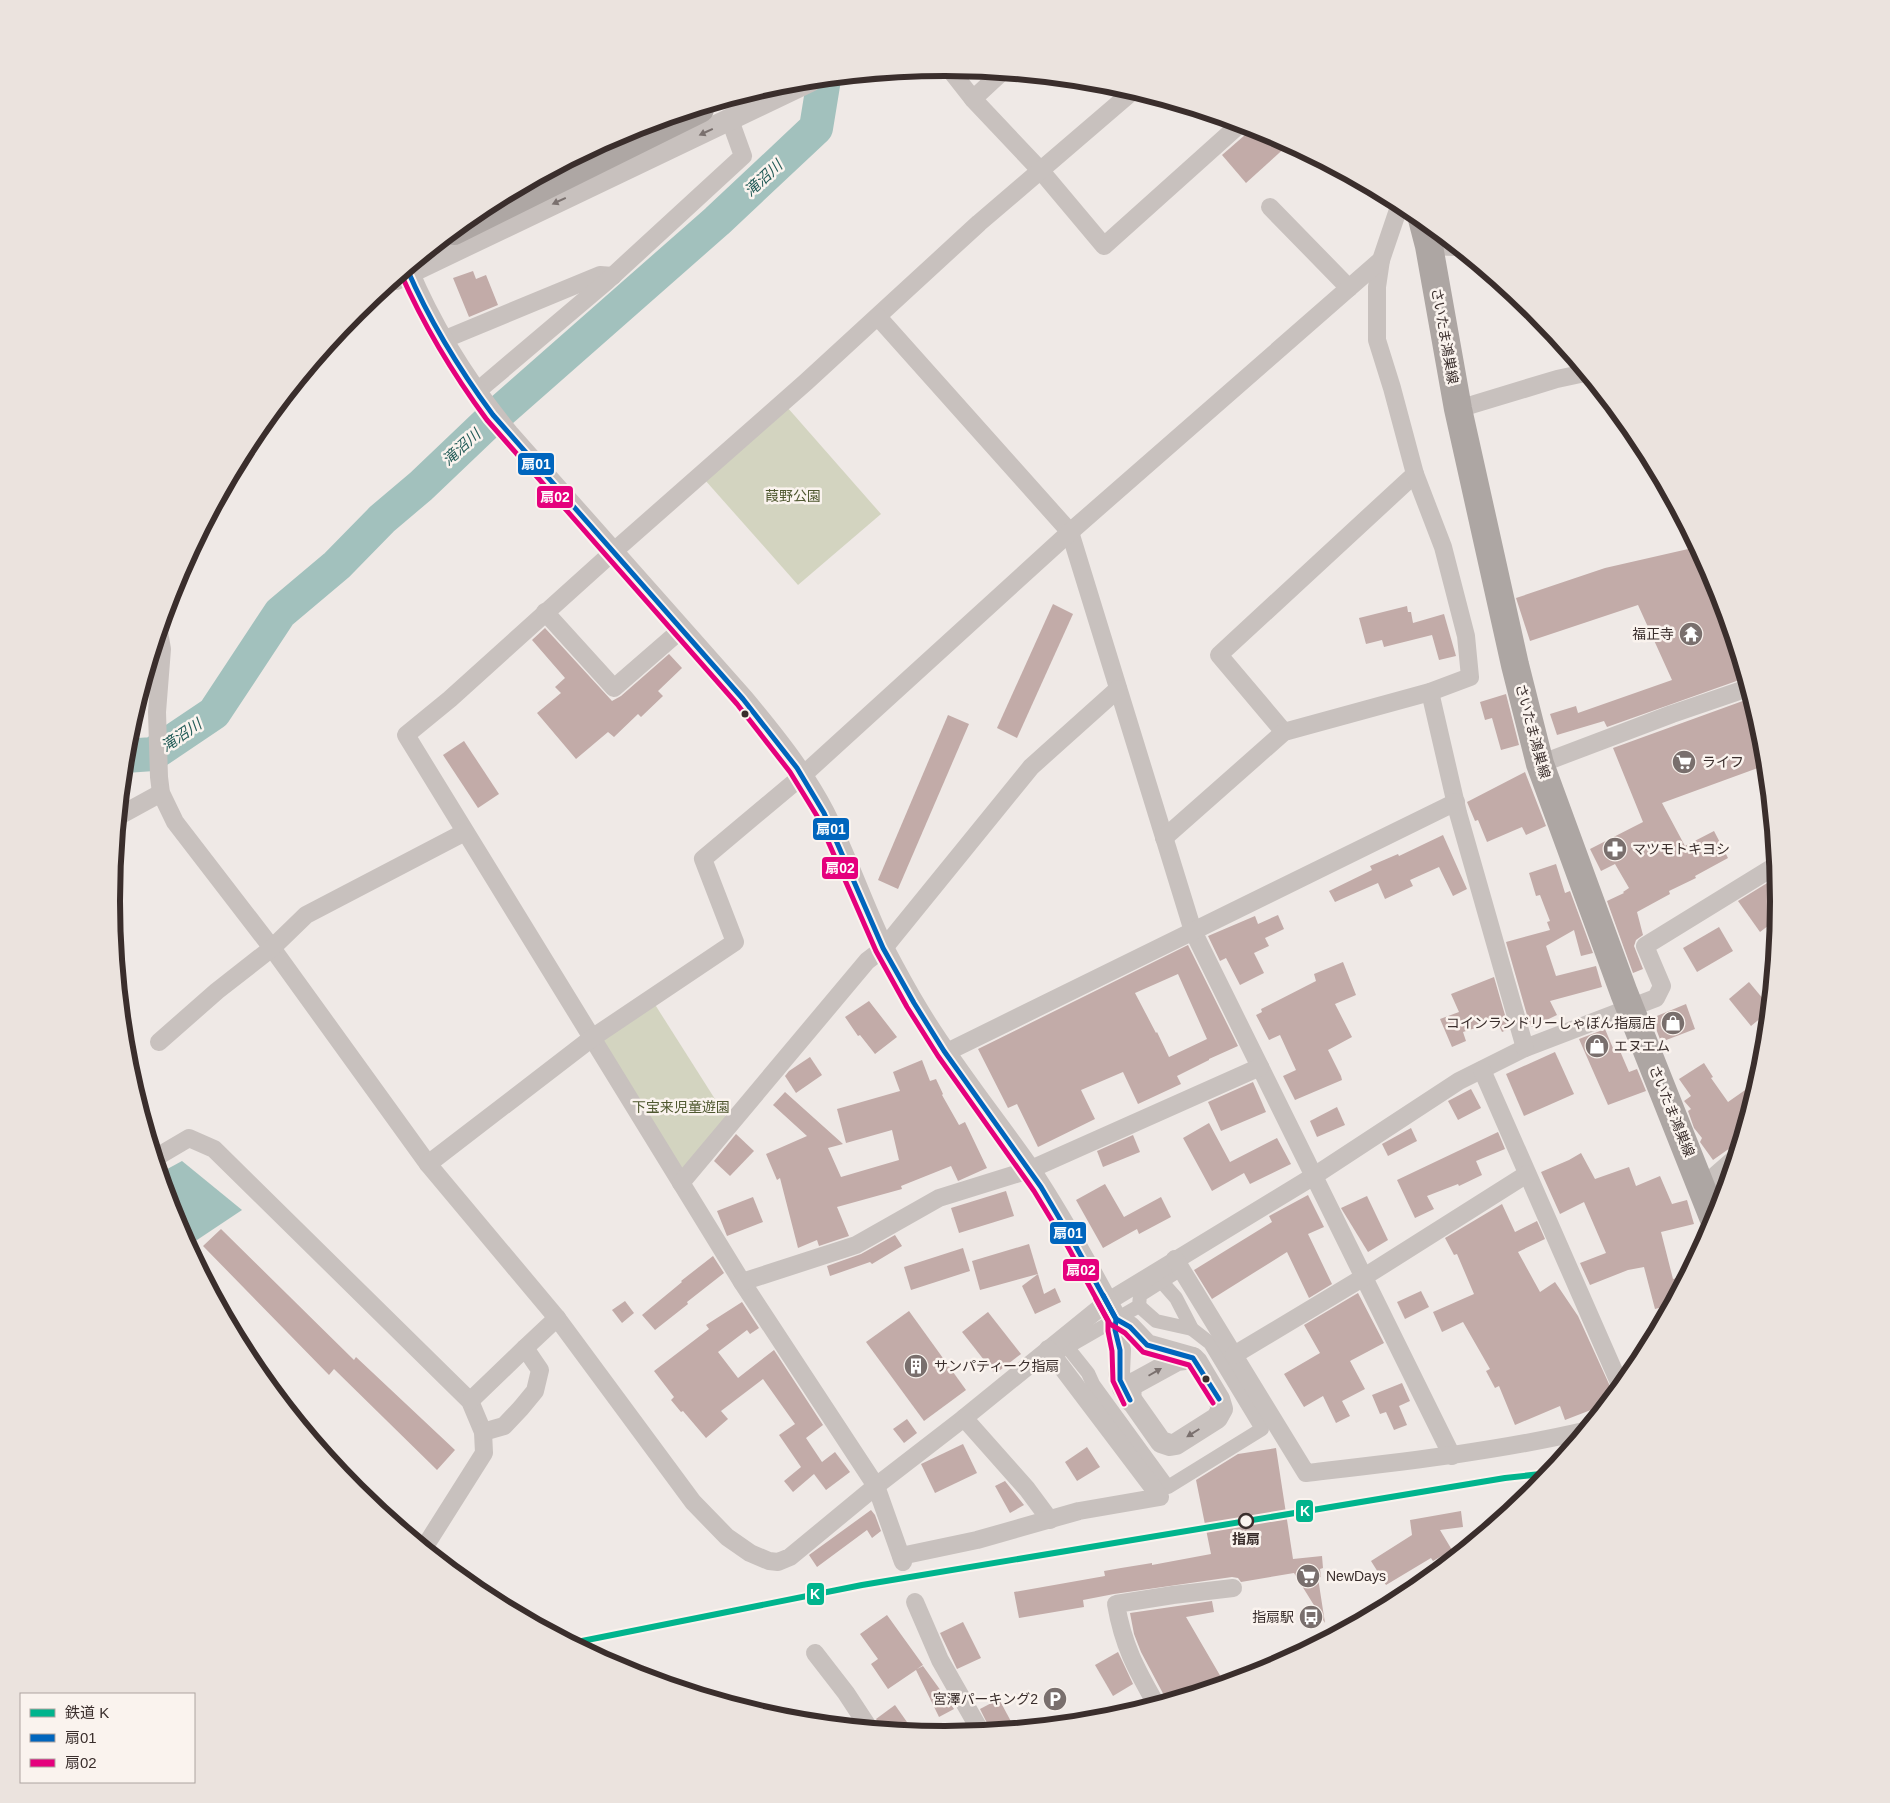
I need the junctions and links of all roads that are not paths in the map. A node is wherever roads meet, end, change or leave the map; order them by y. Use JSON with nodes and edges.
{"nodes":[{"id":1,"x":956,"y":76,"type":"edge"},
{"id":2,"x":996,"y":78,"type":"edge"},
{"id":3,"x":788,"y":91,"type":"edge"},
{"id":4,"x":1127,"y":97,"type":"edge"},
{"id":5,"x":973,"y":99,"type":"junction"},
{"id":6,"x":730,"y":120,"type":"junction"},
{"id":7,"x":664,"y":126,"type":"edge"},
{"id":8,"x":1234,"y":129,"type":"edge"},
{"id":9,"x":1041,"y":171,"type":"junction"},
{"id":10,"x":1270,"y":207,"type":"dead end"},
{"id":11,"x":491,"y":212,"type":"edge"},
{"id":12,"x":1397,"y":212,"type":"edge"},
{"id":13,"x":1442,"y":246,"type":"edge"},
{"id":14,"x":1381,"y":260,"type":"junction"},
{"id":15,"x":418,"y":268,"type":"edge"},
{"id":16,"x":613,"y":276,"type":"junction"},
{"id":17,"x":406,"y":277,"type":"edge"},
{"id":18,"x":1349,"y":288,"type":"junction"},
{"id":19,"x":878,"y":317,"type":"junction"},
{"id":20,"x":443,"y":340,"type":"junction"},
{"id":21,"x":1579,"y":374,"type":"edge"},
{"id":22,"x":479,"y":398,"type":"junction"},
{"id":23,"x":1458,"y":409,"type":"junction"},
{"id":24,"x":1415,"y":474,"type":"junction"},
{"id":25,"x":1070,"y":532,"type":"junction"},
{"id":26,"x":613,"y":552,"type":"junction"},
{"id":27,"x":546,"y":612,"type":"junction"},
{"id":28,"x":682,"y":629,"type":"junction"},
{"id":29,"x":161,"y":645,"type":"edge"},
{"id":30,"x":1118,"y":689,"type":"junction"},
{"id":31,"x":1742,"y":690,"type":"edge"},
{"id":32,"x":1430,"y":692,"type":"junction"},
{"id":33,"x":1284,"y":732,"type":"junction"},
{"id":34,"x":1540,"y":764,"type":"junction"},
{"id":35,"x":802,"y":776,"type":"junction"},
{"id":36,"x":160,"y":785,"type":"junction"},
{"id":37,"x":1456,"y":802,"type":"junction"},
{"id":38,"x":125,"y":812,"type":"edge"},
{"id":39,"x":465,"y":832,"type":"junction"},
{"id":40,"x":1164,"y":838,"type":"junction"},
{"id":41,"x":1769,"y":870,"type":"edge"},
{"id":42,"x":1193,"y":931,"type":"junction"},
{"id":43,"x":272,"y":948,"type":"junction"},
{"id":44,"x":884,"y":948,"type":"junction"},
{"id":45,"x":1630,"y":1006,"type":"junction"},
{"id":46,"x":592,"y":1038,"type":"junction"},
{"id":47,"x":159,"y":1042,"type":"dead end"},
{"id":48,"x":1525,"y":1048,"type":"junction"},
{"id":49,"x":945,"y":1053,"type":"junction"},
{"id":50,"x":1260,"y":1068,"type":"junction"},
{"id":51,"x":1482,"y":1070,"type":"junction"},
{"id":52,"x":160,"y":1155,"type":"edge"},
{"id":53,"x":428,"y":1164,"type":"junction"},
{"id":54,"x":1726,"y":1166,"type":"edge"},
{"id":55,"x":1029,"y":1170,"type":"junction"},
{"id":56,"x":1527,"y":1174,"type":"junction"},
{"id":57,"x":1314,"y":1176,"type":"junction"},
{"id":58,"x":681,"y":1183,"type":"junction"},
{"id":59,"x":1702,"y":1187,"type":"junction"},
{"id":60,"x":1710,"y":1210,"type":"edge"},
{"id":61,"x":1178,"y":1264,"type":"junction"},
{"id":62,"x":1364,"y":1277,"type":"junction"},
{"id":63,"x":1160,"y":1281,"type":"junction"},
{"id":64,"x":742,"y":1282,"type":"junction"},
{"id":65,"x":1139,"y":1306,"type":"junction"},
{"id":66,"x":1112,"y":1310,"type":"junction"},
{"id":67,"x":557,"y":1318,"type":"junction"},
{"id":68,"x":1192,"y":1329,"type":"junction"},
{"id":69,"x":525,"y":1348,"type":"junction"},
{"id":70,"x":1056,"y":1351,"type":"junction"},
{"id":71,"x":1234,"y":1355,"type":"junction"},
{"id":72,"x":1193,"y":1358,"type":"junction"},
{"id":73,"x":1618,"y":1379,"type":"edge"},
{"id":74,"x":1130,"y":1400,"type":"junction"},
{"id":75,"x":470,"y":1401,"type":"junction"},
{"id":76,"x":964,"y":1418,"type":"junction"},
{"id":77,"x":483,"y":1432,"type":"junction"},
{"id":78,"x":1576,"y":1433,"type":"edge"},
{"id":79,"x":1452,"y":1456,"type":"junction"},
{"id":80,"x":876,"y":1486,"type":"junction"},
{"id":81,"x":1050,"y":1520,"type":"junction"},
{"id":82,"x":427,"y":1543,"type":"edge"},
{"id":83,"x":1233,"y":1588,"type":"dead end"},
{"id":84,"x":915,"y":1602,"type":"dead end"},
{"id":85,"x":815,"y":1653,"type":"dead end"},
{"id":86,"x":1154,"y":1700,"type":"edge"},
{"id":87,"x":865,"y":1723,"type":"edge"},
{"id":88,"x":978,"y":1726,"type":"edge"}],
"edges":[{"from":1,"to":5,"type":"street"},
{"from":2,"to":5,"type":"street"},
{"from":3,"to":6,"type":"street"},
{"from":4,"to":9,"type":"street"},
{"from":5,"to":9,"type":"street"},
{"from":6,"to":15,"type":"street","one_way":true},
{"from":6,"to":16,"type":"street"},
{"from":7,"to":11,"type":"highway"},
{"from":8,"to":9,"type":"street"},
{"from":9,"to":19,"type":"street"},
{"from":10,"to":18,"type":"street"},
{"from":12,"to":14,"type":"street"},
{"from":13,"to":23,"type":"main road","name":"さいたま鴻巣線"},
{"from":14,"to":18,"type":"street"},
{"from":14,"to":24,"type":"street"},
{"from":16,"to":20,"type":"street"},
{"from":16,"to":22,"type":"street"},
{"from":17,"to":20,"type":"street"},
{"from":18,"to":25,"type":"street"},
{"from":19,"to":25,"type":"street"},
{"from":19,"to":26,"type":"street"},
{"from":20,"to":22,"type":"street"},
{"from":21,"to":23,"type":"street"},
{"from":22,"to":26,"type":"street"},
{"from":23,"to":34,"type":"main road","name":"さいたま鴻巣線"},
{"from":24,"to":32,"type":"street"},
{"from":24,"to":33,"type":"street"},
{"from":25,"to":30,"type":"street"},
{"from":25,"to":35,"type":"street"},
{"from":26,"to":27,"type":"street"},
{"from":26,"to":28,"type":"street"},
{"from":27,"to":28,"type":"street"},
{"from":27,"to":39,"type":"street"},
{"from":28,"to":35,"type":"street"},
{"from":29,"to":36,"type":"street"},
{"from":30,"to":40,"type":"street"},
{"from":30,"to":44,"type":"street"},
{"from":31,"to":34,"type":"street"},
{"from":32,"to":33,"type":"street"},
{"from":32,"to":37,"type":"street"},
{"from":33,"to":40,"type":"street"},
{"from":34,"to":45,"type":"main road","name":"さいたま鴻巣線"},
{"from":35,"to":44,"type":"street"},
{"from":35,"to":46,"type":"street"},
{"from":36,"to":38,"type":"street"},
{"from":36,"to":43,"type":"street"},
{"from":37,"to":42,"type":"street"},
{"from":37,"to":48,"type":"street"},
{"from":39,"to":43,"type":"street"},
{"from":39,"to":46,"type":"street"},
{"from":40,"to":42,"type":"street"},
{"from":41,"to":45,"type":"street"},
{"from":42,"to":49,"type":"street"},
{"from":42,"to":50,"type":"street"},
{"from":43,"to":47,"type":"street"},
{"from":43,"to":53,"type":"street"},
{"from":44,"to":49,"type":"street"},
{"from":44,"to":58,"type":"street"},
{"from":45,"to":48,"type":"street"},
{"from":45,"to":59,"type":"main road","name":"さいたま鴻巣線"},
{"from":46,"to":53,"type":"street"},
{"from":46,"to":58,"type":"street"},
{"from":48,"to":51,"type":"street"},
{"from":49,"to":55,"type":"street"},
{"from":50,"to":55,"type":"street"},
{"from":50,"to":57,"type":"street"},
{"from":51,"to":56,"type":"street"},
{"from":51,"to":57,"type":"street"},
{"from":52,"to":75,"type":"street"},
{"from":53,"to":67,"type":"street"},
{"from":54,"to":59,"type":"street"},
{"from":55,"to":64,"type":"street"},
{"from":55,"to":66,"type":"street"},
{"from":56,"to":62,"type":"street"},
{"from":56,"to":73,"type":"street"},
{"from":57,"to":61,"type":"street"},
{"from":57,"to":62,"type":"street"},
{"from":58,"to":64,"type":"street"},
{"from":59,"to":60,"type":"main road","name":"さいたま鴻巣線"},
{"from":61,"to":63,"type":"street"},
{"from":61,"to":66,"type":"street"},
{"from":61,"to":71,"type":"street"},
{"from":62,"to":71,"type":"street"},
{"from":62,"to":79,"type":"street"},
{"from":63,"to":65,"type":"street"},
{"from":63,"to":68,"type":"street"},
{"from":64,"to":80,"type":"street"},
{"from":65,"to":66,"type":"street"},
{"from":65,"to":68,"type":"street"},
{"from":66,"to":70,"type":"street"},
{"from":66,"to":72,"type":"street"},
{"from":66,"to":74,"type":"street"},
{"from":67,"to":69,"type":"street"},
{"from":67,"to":80,"type":"street"},
{"from":68,"to":70,"type":"street"},
{"from":69,"to":75,"type":"street"},
{"from":69,"to":77,"type":"street"},
{"from":70,"to":76,"type":"street"},
{"from":70,"to":81,"type":"street"},
{"from":71,"to":79,"type":"street"},
{"from":74,"to":72,"type":"street","one_way":true},
{"from":72,"to":74,"type":"street","one_way":true},
{"from":75,"to":77,"type":"street"},
{"from":76,"to":80,"type":"street"},
{"from":76,"to":81,"type":"street"},
{"from":77,"to":82,"type":"street"},
{"from":78,"to":79,"type":"street"},
{"from":80,"to":81,"type":"street"},
{"from":83,"to":86,"type":"street"},
{"from":84,"to":88,"type":"street"},
{"from":85,"to":87,"type":"street"}]}
